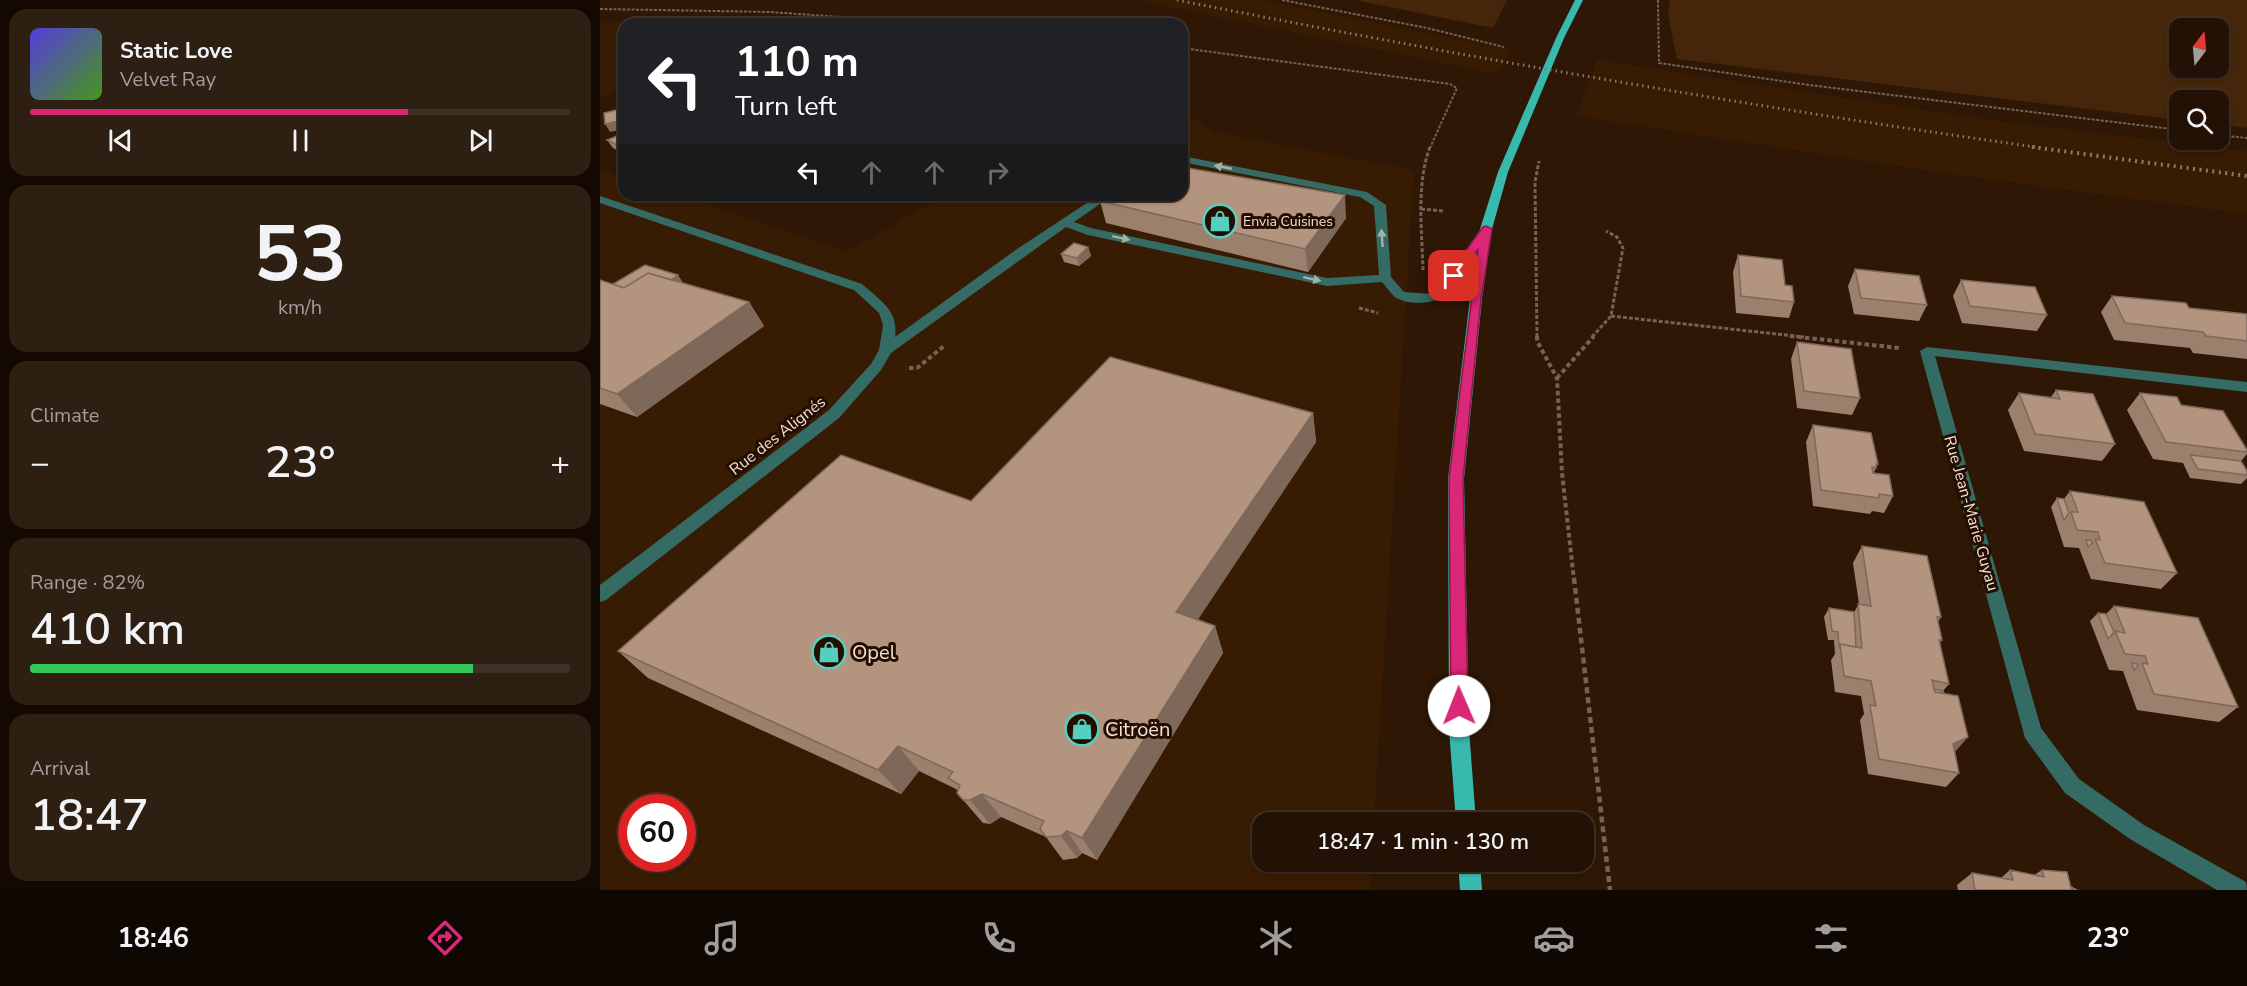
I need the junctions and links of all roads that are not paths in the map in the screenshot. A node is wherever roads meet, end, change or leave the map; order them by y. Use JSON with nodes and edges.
{"nodes":[{"id":1,"x":1572,"y":0,"type":"edge"},
{"id":2,"x":1579,"y":0,"type":"edge"},
{"id":3,"x":1566,"y":23,"type":"junction"},
{"id":4,"x":1188,"y":160,"type":"edge"},
{"id":5,"x":600,"y":199,"type":"edge"},
{"id":6,"x":1098,"y":201,"type":"edge"},
{"id":7,"x":1065,"y":223,"type":"junction"},
{"id":8,"x":1486,"y":229,"type":"junction"},
{"id":9,"x":1385,"y":278,"type":"junction"},
{"id":10,"x":886,"y":350,"type":"junction"},
{"id":11,"x":2247,"y":387,"type":"edge"},
{"id":12,"x":600,"y":595,"type":"edge"},
{"id":13,"x":1465,"y":812,"type":"edge"},
{"id":14,"x":1470,"y":872,"type":"edge"},
{"id":15,"x":1471,"y":890,"type":"edge"},
{"id":16,"x":2238,"y":890,"type":"edge"}],
"edges":[{"from":1,"to":3,"type":"main road"},
{"from":2,"to":3,"type":"main road"},
{"from":3,"to":8,"type":"main road"},
{"from":9,"to":4,"type":"street","one_way":true},
{"from":5,"to":10,"type":"street","name":"Rue des Alignés"},
{"from":6,"to":7,"type":"street"},
{"from":7,"to":9,"type":"street","one_way":true},
{"from":7,"to":10,"type":"street"},
{"from":8,"to":9,"type":"street"},
{"from":8,"to":13,"type":"main road"},
{"from":10,"to":12,"type":"street","name":"Rue des Alignés"},
{"from":11,"to":16,"type":"street","name":"Rue Jean-Marie Guyau"},
{"from":14,"to":15,"type":"main road"}]}
